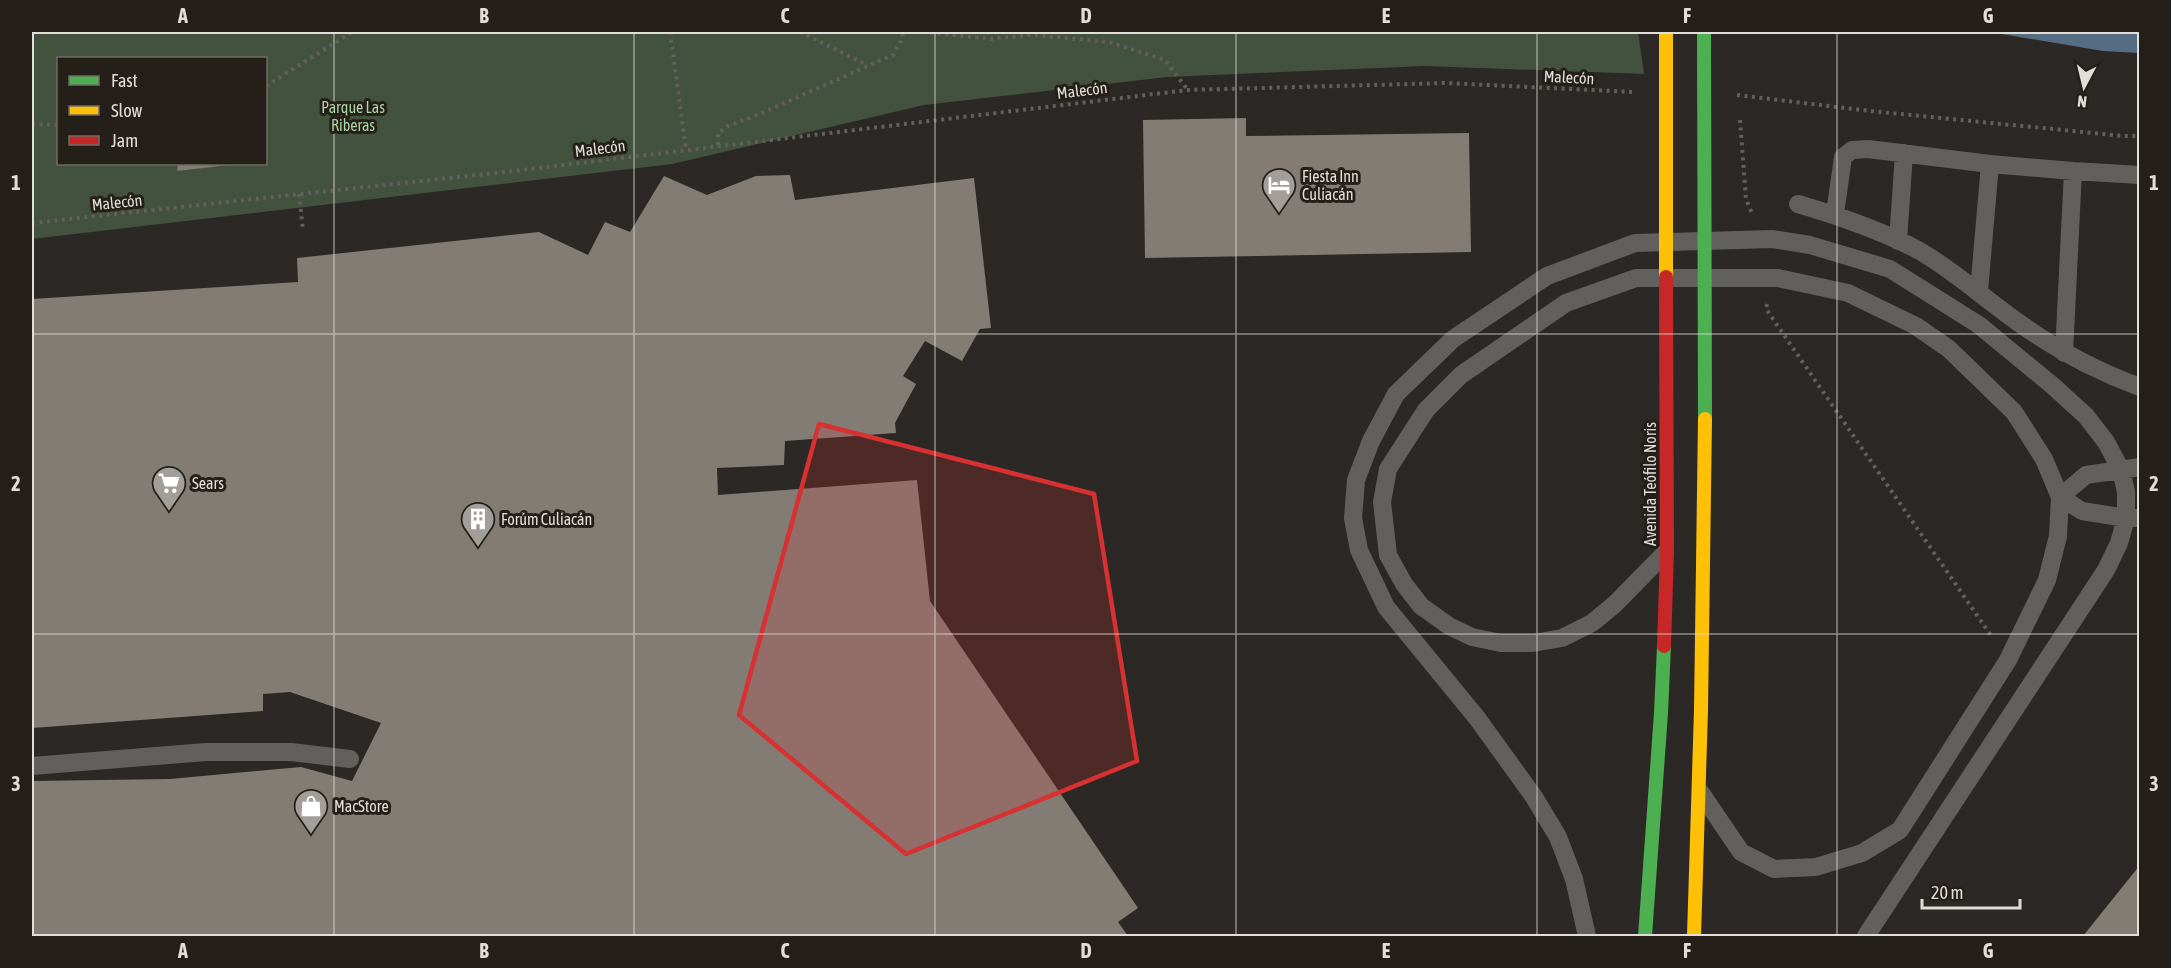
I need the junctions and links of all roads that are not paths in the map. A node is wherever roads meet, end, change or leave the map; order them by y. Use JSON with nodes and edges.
{"nodes":[{"id":1,"x":1666,"y":32,"type":"edge"},
{"id":2,"x":1704,"y":32,"type":"edge"},
{"id":3,"x":1904,"y":153,"type":"junction"},
{"id":4,"x":1990,"y":164,"type":"junction"},
{"id":5,"x":2073,"y":171,"type":"junction"},
{"id":6,"x":2139,"y":175,"type":"edge"},
{"id":7,"x":1798,"y":204,"type":"dead end"},
{"id":8,"x":1835,"y":214,"type":"junction"},
{"id":9,"x":1898,"y":241,"type":"junction"},
{"id":10,"x":1978,"y":291,"type":"junction"},
{"id":11,"x":2064,"y":353,"type":"junction"},
{"id":12,"x":2139,"y":387,"type":"edge"},
{"id":13,"x":1396,"y":394,"type":"junction"},
{"id":14,"x":1426,"y":410,"type":"junction"},
{"id":15,"x":2130,"y":468,"type":"edge"},
{"id":16,"x":2060,"y":496,"type":"junction"},
{"id":17,"x":2133,"y":518,"type":"edge"},
{"id":18,"x":1667,"y":552,"type":"junction"},
{"id":19,"x":350,"y":759,"type":"dead end"},
{"id":20,"x":32,"y":766,"type":"edge"},
{"id":21,"x":1700,"y":790,"type":"junction"},
{"id":22,"x":1587,"y":936,"type":"edge"},
{"id":23,"x":1645,"y":936,"type":"edge"},
{"id":24,"x":1694,"y":936,"type":"edge"},
{"id":25,"x":1866,"y":936,"type":"edge"}],
"edges":[{"from":1,"to":18,"type":"main road","name":"Avenida Teófilo Noris"},
{"from":2,"to":21,"type":"main road"},
{"from":3,"to":4,"type":"lane"},
{"from":3,"to":8,"type":"lane"},
{"from":3,"to":9,"type":"lane"},
{"from":4,"to":5,"type":"lane"},
{"from":4,"to":10,"type":"lane"},
{"from":5,"to":6,"type":"lane"},
{"from":5,"to":11,"type":"lane"},
{"from":7,"to":8,"type":"lane"},
{"from":8,"to":9,"type":"lane"},
{"from":9,"to":10,"type":"lane"},
{"from":10,"to":11,"type":"lane"},
{"from":11,"to":12,"type":"lane"},
{"from":13,"to":14,"type":"lane"},
{"from":13,"to":15,"type":"lane"},
{"from":13,"to":22,"type":"lane"},
{"from":14,"to":16,"type":"lane"},
{"from":14,"to":18,"type":"lane"},
{"from":15,"to":16,"type":"lane"},
{"from":15,"to":17,"type":"lane"},
{"from":16,"to":17,"type":"lane"},
{"from":16,"to":21,"type":"lane"},
{"from":17,"to":25,"type":"lane"},
{"from":18,"to":23,"type":"main road","name":"Avenida Teófilo Noris"},
{"from":19,"to":20,"type":"lane"},
{"from":21,"to":24,"type":"main road"}]}
